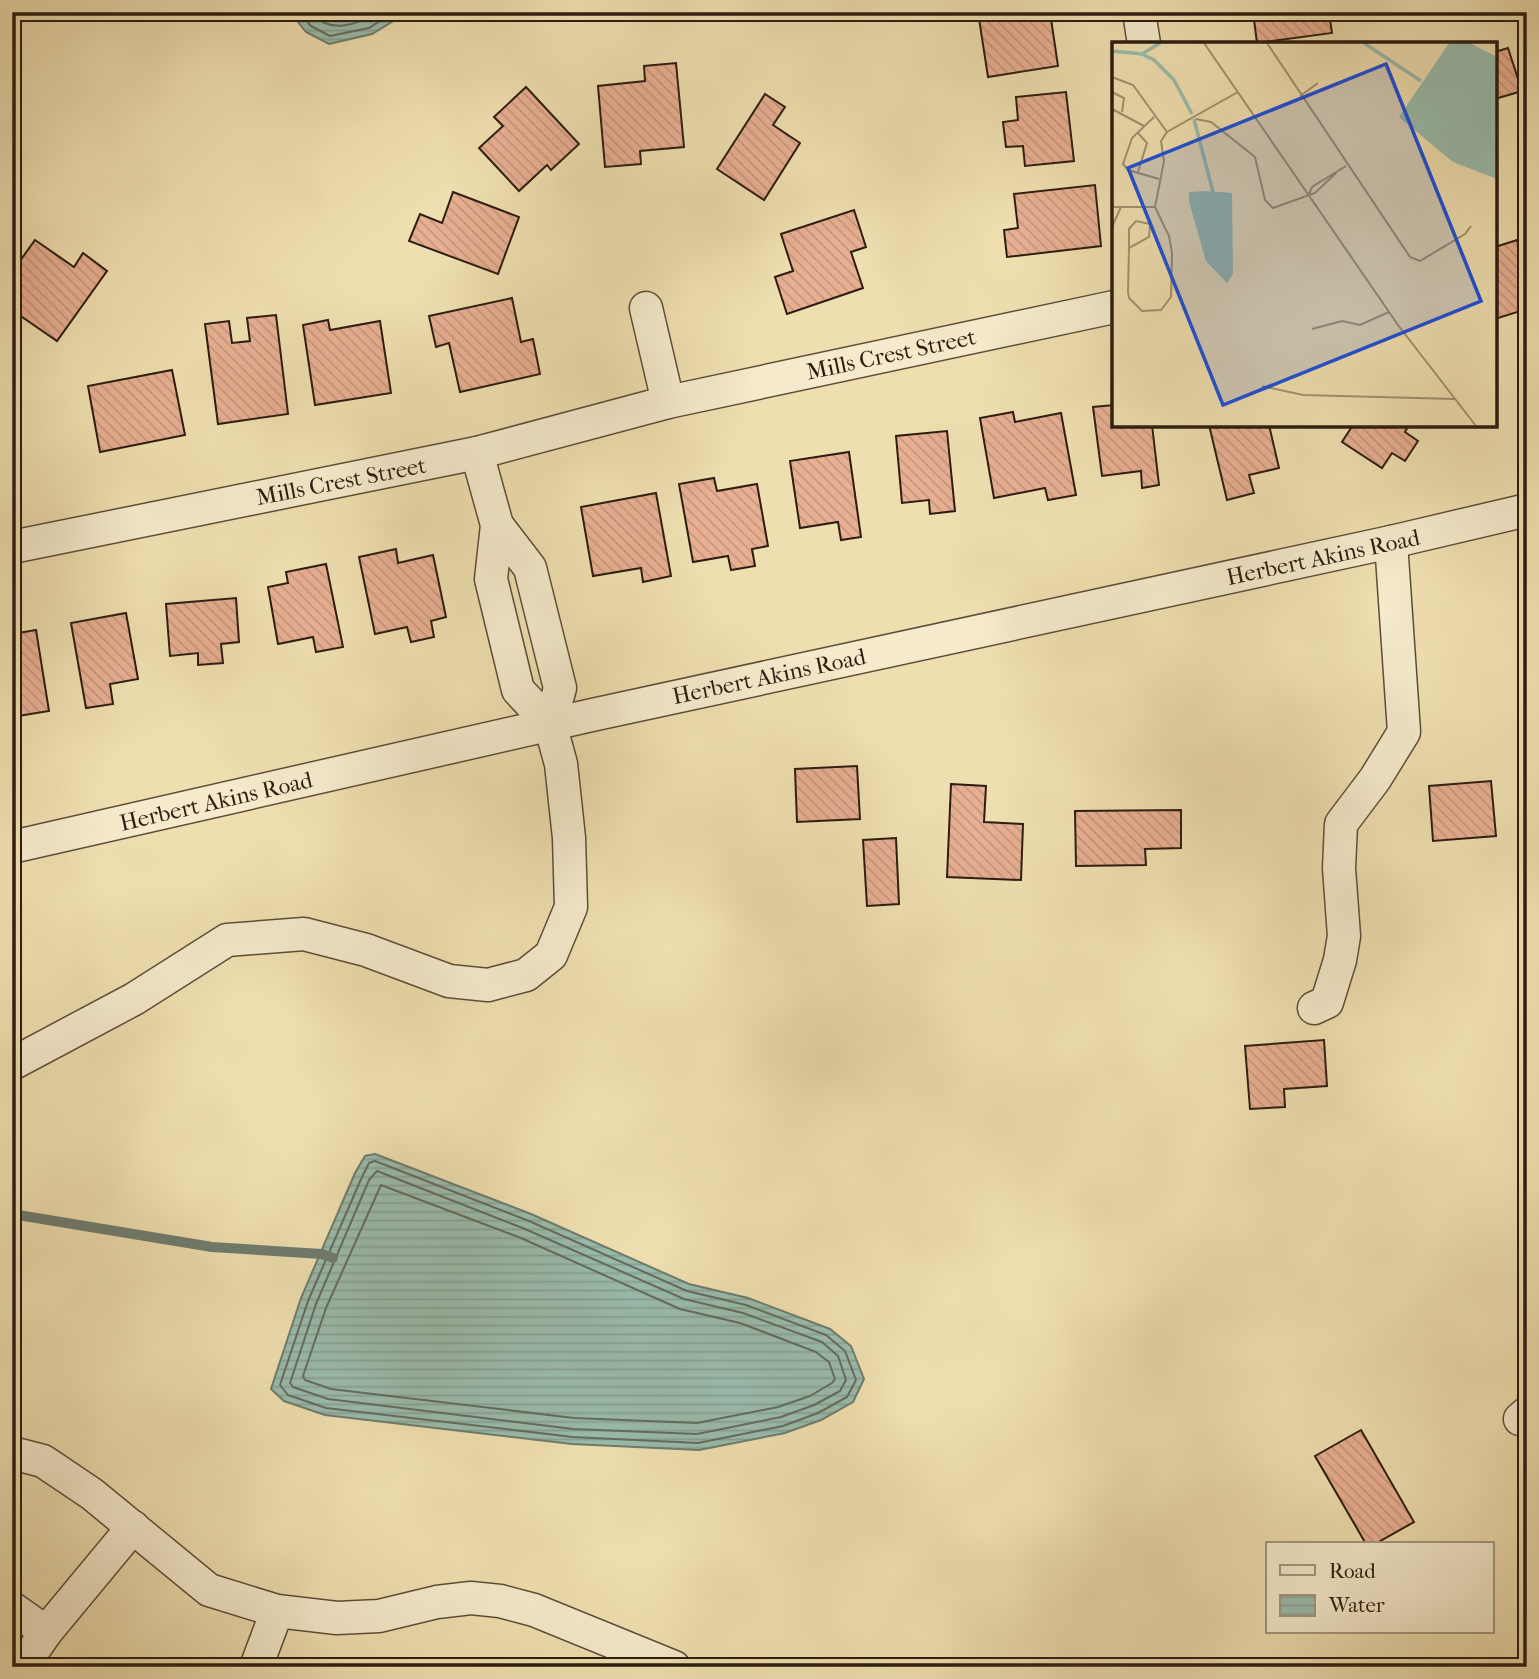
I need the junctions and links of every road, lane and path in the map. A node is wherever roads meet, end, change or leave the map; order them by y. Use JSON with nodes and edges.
{"nodes":[{"id":1,"x":1139,"y":12,"type":"edge"},
{"id":2,"x":1144,"y":42,"type":"edge"},
{"id":3,"x":1112,"y":307,"type":"edge"},
{"id":4,"x":646,"y":308,"type":"dead end"},
{"id":5,"x":668,"y":402,"type":"junction"},
{"id":6,"x":477,"y":453,"type":"junction"},
{"id":7,"x":1527,"y":510,"type":"edge"},
{"id":8,"x":1391,"y":542,"type":"junction"},
{"id":9,"x":12,"y":547,"type":"edge"},
{"id":10,"x":550,"y":724,"type":"junction"},
{"id":11,"x":12,"y":848,"type":"edge"},
{"id":12,"x":1314,"y":1008,"type":"dead end"},
{"id":13,"x":12,"y":1064,"type":"edge"},
{"id":14,"x":12,"y":1452,"type":"edge"},
{"id":15,"x":134,"y":1527,"type":"junction"},
{"id":16,"x":12,"y":1608,"type":"edge"},
{"id":17,"x":278,"y":1611,"type":"junction"},
{"id":18,"x":46,"y":1632,"type":"junction"},
{"id":19,"x":22,"y":1667,"type":"edge"},
{"id":20,"x":256,"y":1667,"type":"edge"},
{"id":21,"x":674,"y":1667,"type":"edge"}],
"edges":[{"from":1,"to":2,"type":"street"},
{"from":3,"to":5,"type":"street","name":"Mills Crest Street"},
{"from":4,"to":5,"type":"street"},
{"from":5,"to":6,"type":"street","name":"Mills Crest Street"},
{"from":6,"to":9,"type":"street","name":"Mills Crest Street"},
{"from":6,"to":10,"type":"street"},
{"from":7,"to":8,"type":"street","name":"Herbert Akins Road"},
{"from":8,"to":10,"type":"street","name":"Herbert Akins Road"},
{"from":8,"to":12,"type":"street"},
{"from":10,"to":11,"type":"street","name":"Herbert Akins Road"},
{"from":10,"to":13,"type":"street"},
{"from":14,"to":15,"type":"street"},
{"from":15,"to":17,"type":"street"},
{"from":15,"to":18,"type":"street"},
{"from":16,"to":18,"type":"street"},
{"from":17,"to":20,"type":"street"},
{"from":17,"to":21,"type":"street"},
{"from":18,"to":19,"type":"street"}]}
